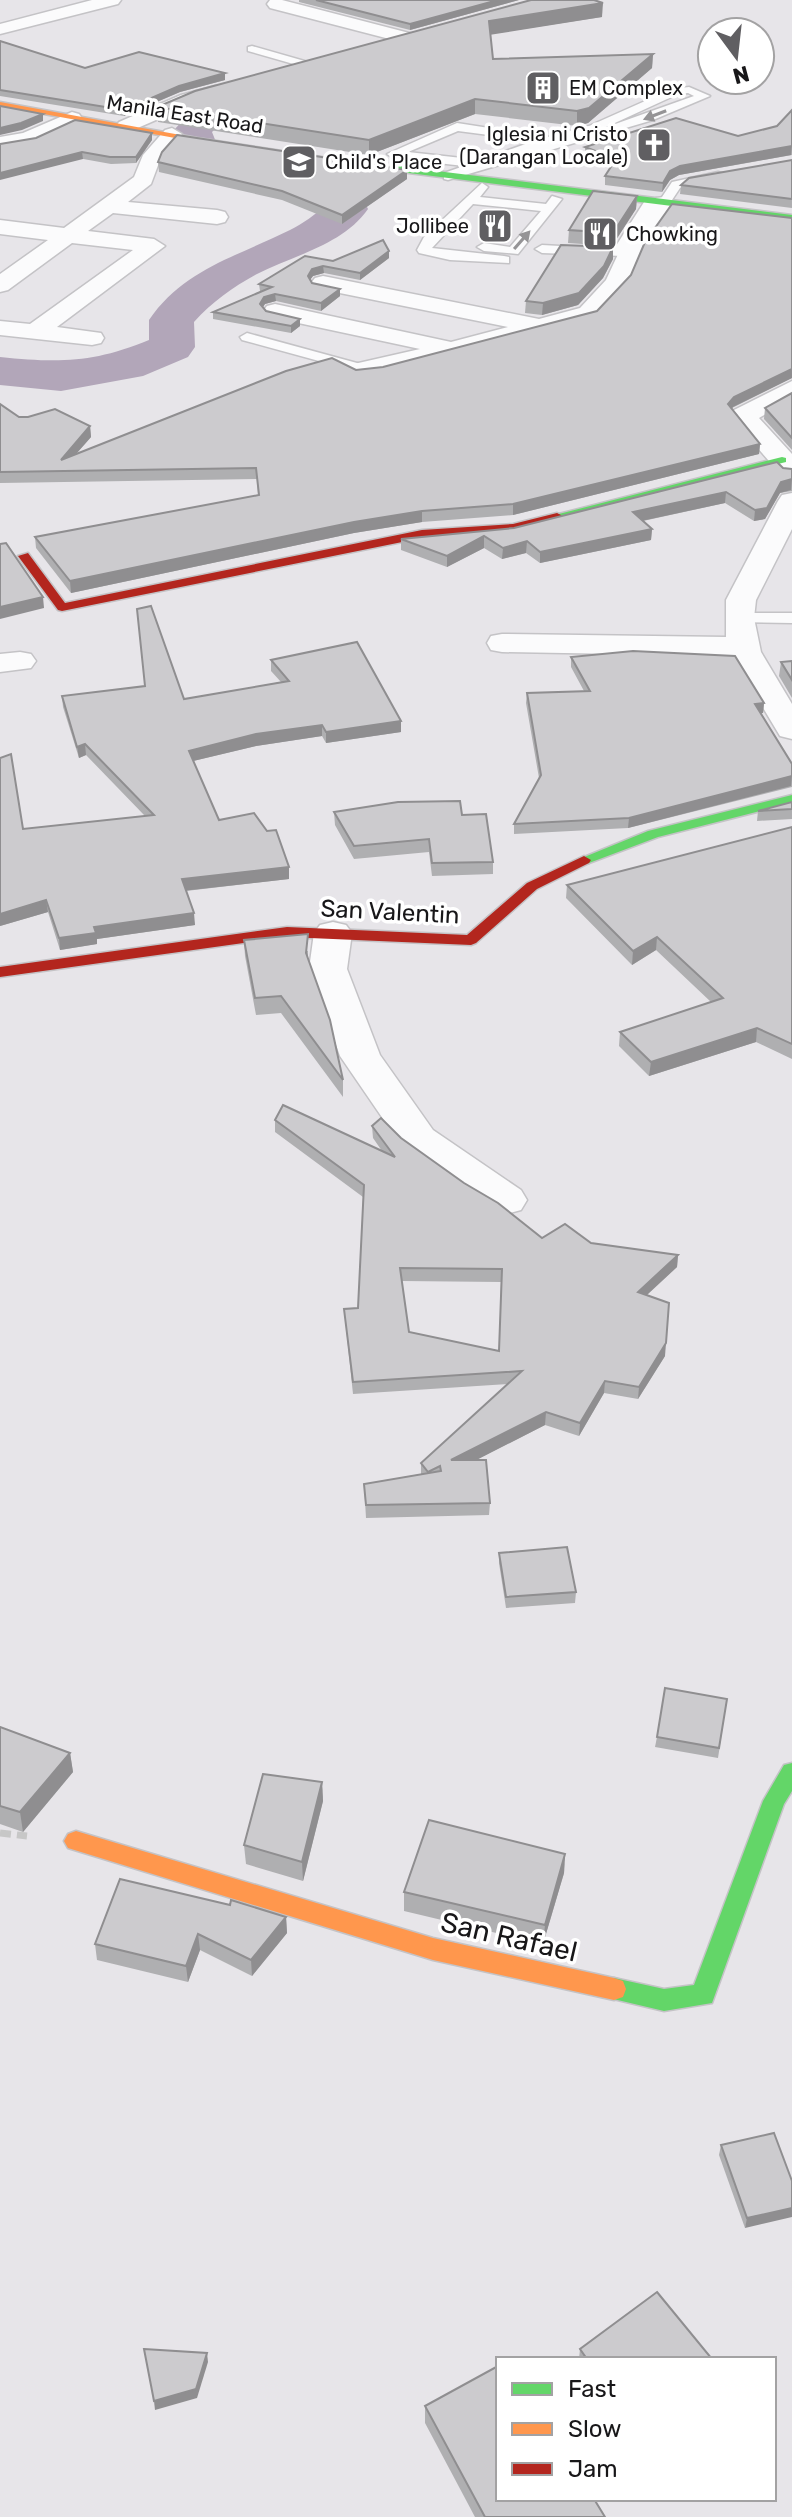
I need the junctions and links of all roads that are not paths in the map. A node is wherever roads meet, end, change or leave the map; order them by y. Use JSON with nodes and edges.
{"nodes":[{"id":1,"x":112,"y":0,"type":"edge"},
{"id":2,"x":276,"y":4,"type":"dead end"},
{"id":3,"x":0,"y":29,"type":"edge"},
{"id":4,"x":252,"y":49,"type":"dead end"},
{"id":5,"x":368,"y":51,"type":"edge"},
{"id":6,"x":318,"y":64,"type":"joint"},
{"id":7,"x":279,"y":75,"type":"edge"},
{"id":8,"x":233,"y":87,"type":"edge"},
{"id":9,"x":1,"y":105,"type":"edge"},
{"id":10,"x":72,"y":118,"type":"junction"},
{"id":11,"x":126,"y":126,"type":"junction"},
{"id":12,"x":174,"y":134,"type":"junction"},
{"id":13,"x":549,"y":140,"type":"junction"},
{"id":14,"x":568,"y":142,"type":"junction"},
{"id":15,"x":0,"y":143,"type":"edge"},
{"id":16,"x":393,"y":154,"type":"junction"},
{"id":17,"x":373,"y":165,"type":"junction"},
{"id":18,"x":484,"y":173,"type":"junction"},
{"id":19,"x":731,"y":173,"type":"edge"},
{"id":20,"x":562,"y":191,"type":"junction"},
{"id":21,"x":470,"y":200,"type":"junction"},
{"id":22,"x":657,"y":203,"type":"junction"},
{"id":23,"x":108,"y":206,"type":"junction"},
{"id":24,"x":550,"y":208,"type":"junction"},
{"id":25,"x":217,"y":217,"type":"dead end"},
{"id":26,"x":792,"y":218,"type":"edge"},
{"id":27,"x":0,"y":227,"type":"edge"},
{"id":28,"x":68,"y":234,"type":"junction"},
{"id":29,"x":429,"y":240,"type":"junction"},
{"id":30,"x":542,"y":249,"type":"dead end"},
{"id":31,"x":504,"y":260,"type":"dead end"},
{"id":32,"x":323,"y":283,"type":"edge"},
{"id":33,"x":0,"y":285,"type":"edge"},
{"id":34,"x":275,"y":311,"type":"edge"},
{"id":35,"x":542,"y":326,"type":"junction"},
{"id":36,"x":0,"y":328,"type":"edge"},
{"id":37,"x":34,"y":332,"type":"junction"},
{"id":38,"x":247,"y":337,"type":"dead end"},
{"id":39,"x":92,"y":338,"type":"dead end"},
{"id":40,"x":456,"y":348,"type":"junction"},
{"id":41,"x":363,"y":369,"type":"joint"},
{"id":42,"x":792,"y":389,"type":"edge"},
{"id":43,"x":787,"y":465,"type":"edge"},
{"id":44,"x":792,"y":501,"type":"edge"},
{"id":45,"x":24,"y":556,"type":"dead end"},
{"id":46,"x":792,"y":618,"type":"edge"},
{"id":47,"x":739,"y":632,"type":"junction"},
{"id":48,"x":502,"y":643,"type":"dead end"},
{"id":49,"x":792,"y":729,"type":"edge"},
{"id":50,"x":792,"y":799,"type":"edge"},
{"id":51,"x":333,"y":933,"type":"junction"},
{"id":52,"x":0,"y":972,"type":"edge"},
{"id":53,"x":506,"y":1200,"type":"dead end"},
{"id":54,"x":792,"y":1772,"type":"edge"},
{"id":55,"x":76,"y":1841,"type":"dead end"}],
"edges":[{"from":1,"to":3,"type":"street"},
{"from":2,"to":5,"type":"street"},
{"from":4,"to":6,"type":"lane"},
{"from":6,"to":7,"type":"street"},
{"from":8,"to":11,"type":"street"},
{"from":9,"to":10,"type":"street","name":"Manila East Road"},
{"from":10,"to":11,"type":"street","name":"Manila East Road"},
{"from":10,"to":15,"type":"street"},
{"from":11,"to":12,"type":"street","name":"Manila East Road"},
{"from":12,"to":17,"type":"street","name":"Manila East Road"},
{"from":12,"to":23,"type":"street"},
{"from":13,"to":14,"type":"lane"},
{"from":13,"to":14,"type":"lane","one_way":true},
{"from":13,"to":16,"type":"lane"},
{"from":13,"to":18,"type":"lane"},
{"from":14,"to":18,"type":"lane"},
{"from":16,"to":17,"type":"lane"},
{"from":16,"to":18,"type":"lane"},
{"from":17,"to":18,"type":"street","name":"Manila East Road"},
{"from":18,"to":20,"type":"street","name":"Manila East Road"},
{"from":18,"to":21,"type":"lane"},
{"from":19,"to":22,"type":"lane"},
{"from":20,"to":22,"type":"street","name":"Manila East Road"},
{"from":20,"to":24,"type":"lane"},
{"from":21,"to":24,"type":"lane"},
{"from":21,"to":29,"type":"lane"},
{"from":22,"to":26,"type":"street","name":"Manila East Road"},
{"from":22,"to":30,"type":"lane"},
{"from":22,"to":35,"type":"street"},
{"from":23,"to":25,"type":"street"},
{"from":23,"to":28,"type":"street"},
{"from":29,"to":24,"type":"lane","one_way":true},
{"from":27,"to":28,"type":"street"},
{"from":28,"to":33,"type":"street"},
{"from":28,"to":37,"type":"street"},
{"from":29,"to":31,"type":"lane"},
{"from":32,"to":35,"type":"street"},
{"from":34,"to":40,"type":"street"},
{"from":35,"to":40,"type":"street"},
{"from":36,"to":37,"type":"street"},
{"from":37,"to":39,"type":"street"},
{"from":38,"to":41,"type":"lane"},
{"from":40,"to":41,"type":"street"},
{"from":42,"to":43,"type":"street"},
{"from":43,"to":45,"type":"street"},
{"from":44,"to":47,"type":"street"},
{"from":46,"to":47,"type":"lane"},
{"from":47,"to":48,"type":"street"},
{"from":47,"to":49,"type":"street"},
{"from":50,"to":51,"type":"street","name":"San Valentin"},
{"from":51,"to":52,"type":"street","name":"San Valentin"},
{"from":51,"to":53,"type":"street"},
{"from":54,"to":55,"type":"street","name":"San Rafael"}]}
